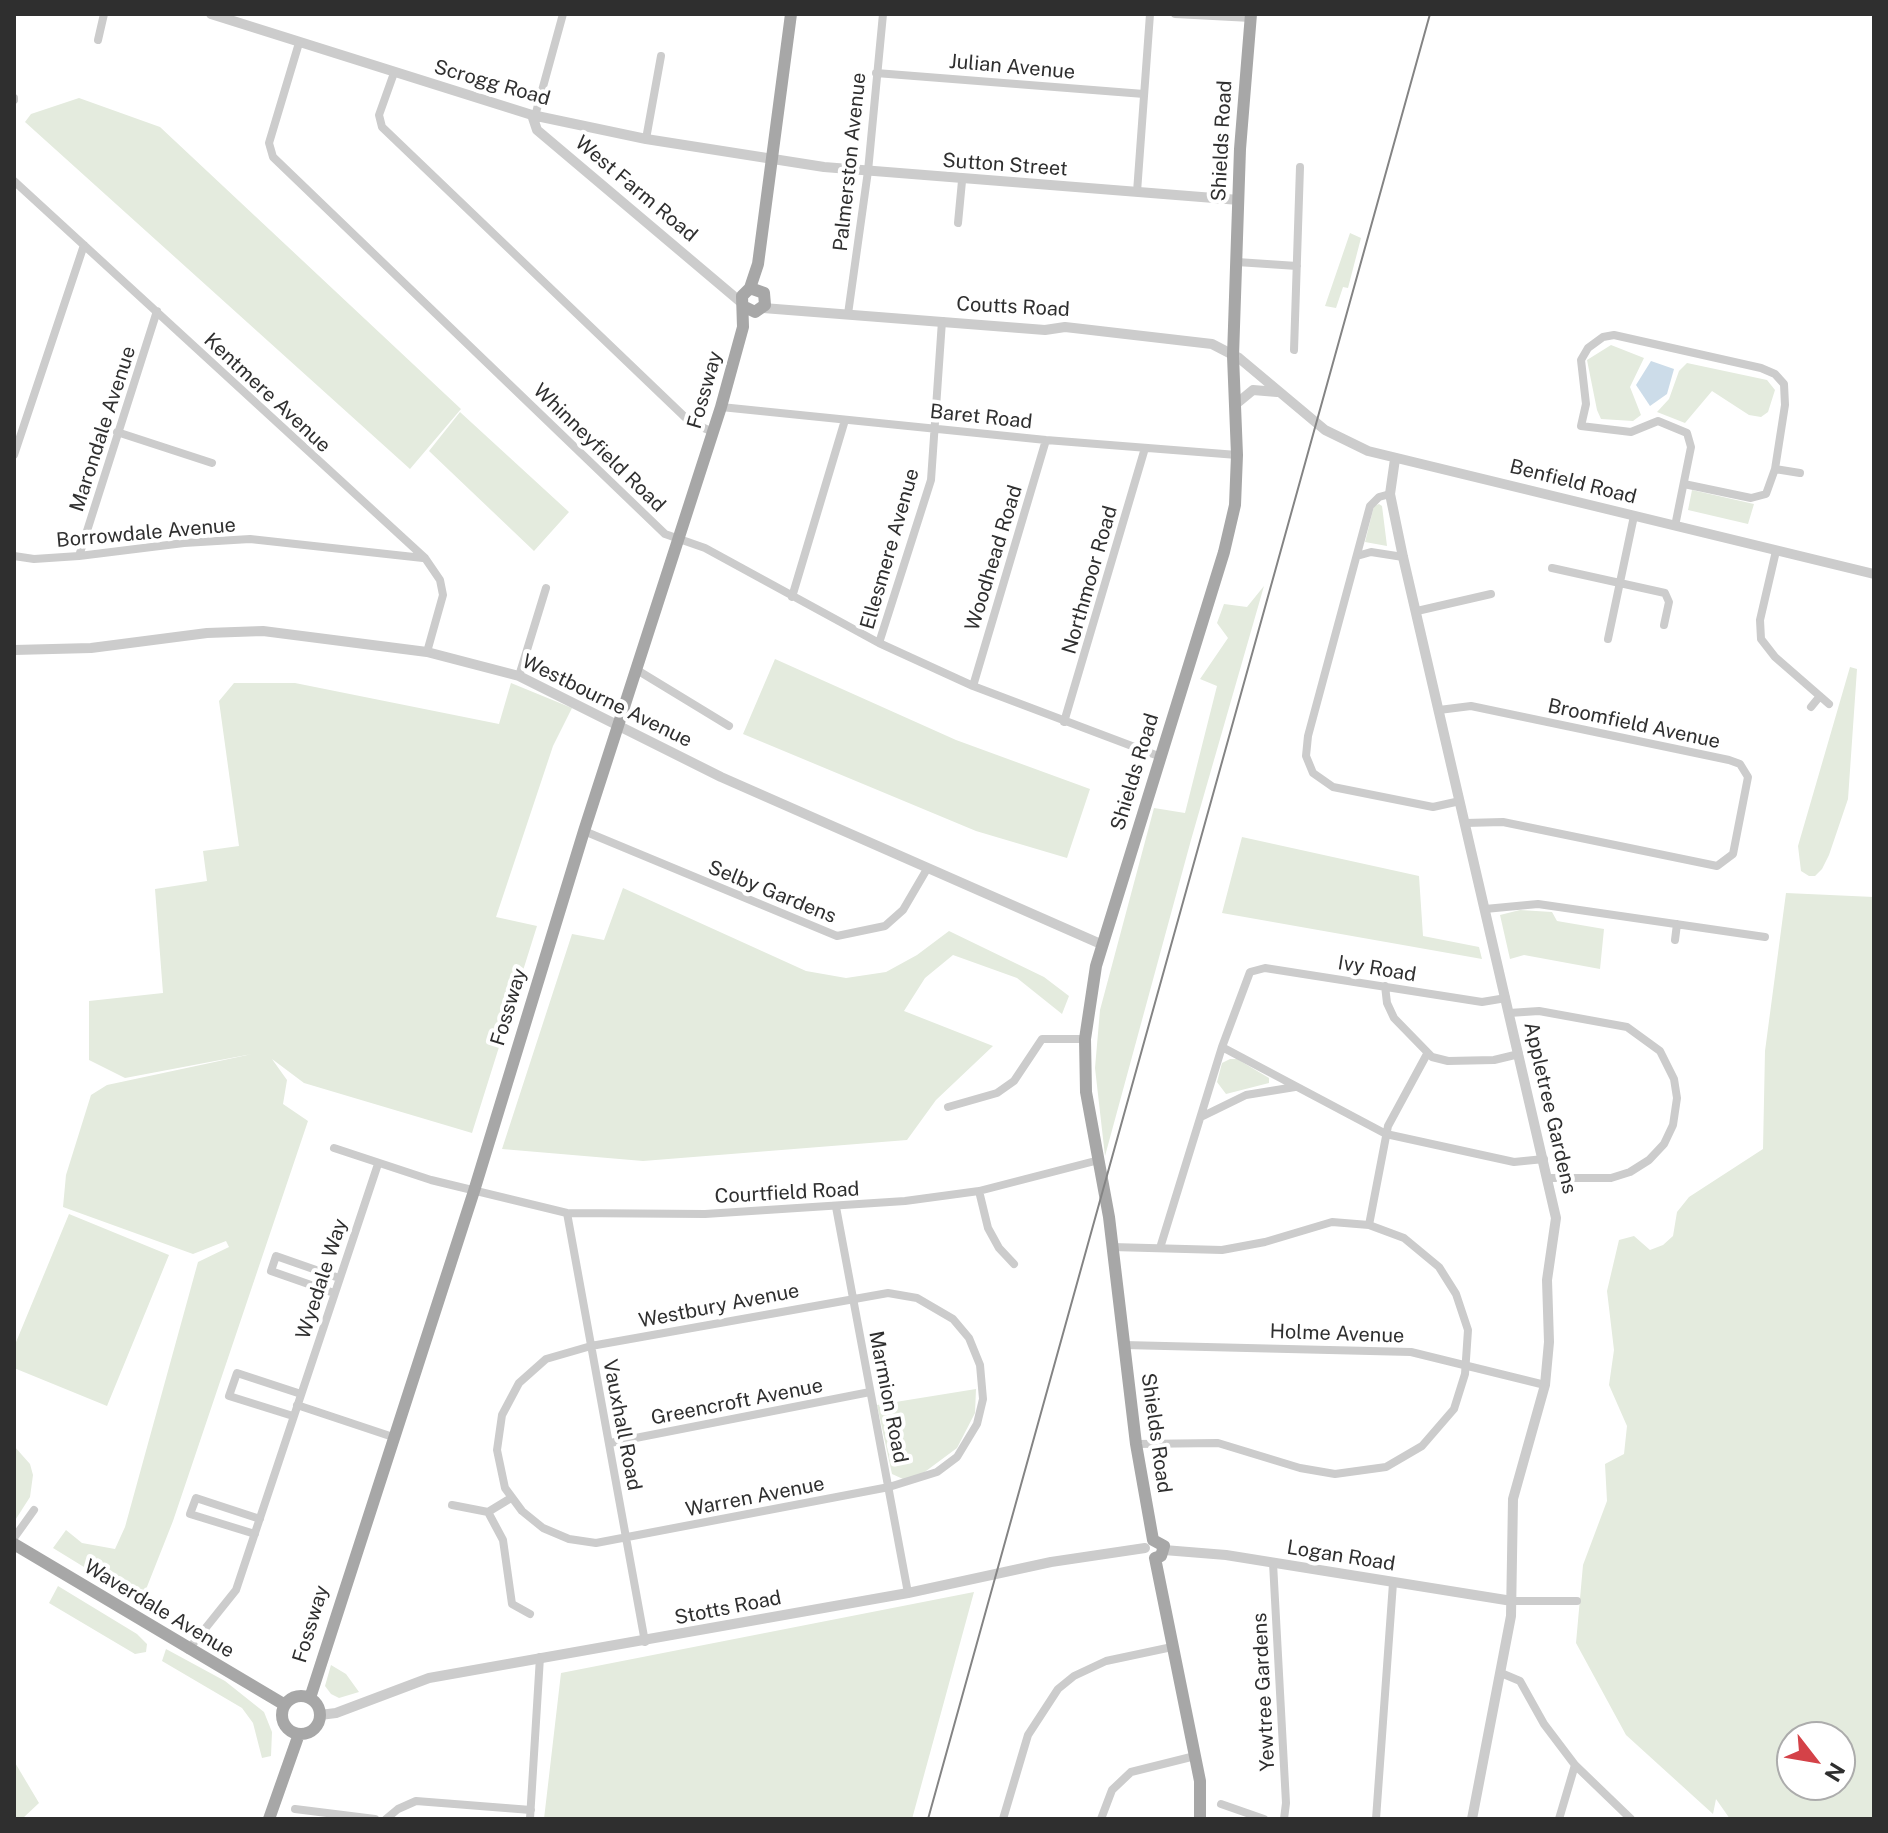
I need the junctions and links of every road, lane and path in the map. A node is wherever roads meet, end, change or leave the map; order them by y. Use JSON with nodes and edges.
{"nodes":[{"id":1,"x":104,"y":14,"type":"edge"},
{"id":2,"x":211,"y":14,"type":"edge"},
{"id":3,"x":563,"y":14,"type":"edge"},
{"id":4,"x":791,"y":14,"type":"edge"},
{"id":5,"x":883,"y":14,"type":"edge"},
{"id":6,"x":1150,"y":14,"type":"edge"},
{"id":7,"x":1175,"y":14,"type":"edge"},
{"id":8,"x":1251,"y":16,"type":"edge"},
{"id":9,"x":98,"y":40,"type":"dead end"},
{"id":10,"x":299,"y":43,"type":"junction"},
{"id":11,"x":661,"y":56,"type":"dead end"},
{"id":12,"x":394,"y":73,"type":"junction"},
{"id":13,"x":876,"y":73,"type":"junction"},
{"id":14,"x":1144,"y":94,"type":"junction"},
{"id":15,"x":533,"y":115,"type":"junction"},
{"id":16,"x":646,"y":139,"type":"junction"},
{"id":17,"x":770,"y":161,"type":"junction"},
{"id":18,"x":1300,"y":167,"type":"dead end"},
{"id":19,"x":868,"y":171,"type":"junction"},
{"id":20,"x":14,"y":181,"type":"edge"},
{"id":21,"x":962,"y":181,"type":"junction"},
{"id":22,"x":1137,"y":192,"type":"junction"},
{"id":23,"x":1239,"y":200,"type":"junction"},
{"id":24,"x":958,"y":223,"type":"dead end"},
{"id":25,"x":84,"y":245,"type":"junction"},
{"id":26,"x":1237,"y":262,"type":"junction"},
{"id":27,"x":1297,"y":266,"type":"junction"},
{"id":28,"x":725,"y":287,"type":"junction"},
{"id":29,"x":758,"y":298,"type":"junction"},
{"id":30,"x":744,"y":306,"type":"junction"},
{"id":31,"x":157,"y":311,"type":"junction"},
{"id":32,"x":848,"y":314,"type":"junction"},
{"id":33,"x":942,"y":321,"type":"junction"},
{"id":34,"x":743,"y":327,"type":"junction"},
{"id":35,"x":1294,"y":350,"type":"dead end"},
{"id":36,"x":1236,"y":357,"type":"junction"},
{"id":37,"x":1279,"y":392,"type":"junction"},
{"id":38,"x":1236,"y":404,"type":"junction"},
{"id":39,"x":721,"y":407,"type":"junction"},
{"id":40,"x":845,"y":420,"type":"junction"},
{"id":41,"x":934,"y":427,"type":"junction"},
{"id":42,"x":117,"y":432,"type":"junction"},
{"id":43,"x":713,"y":432,"type":"junction"},
{"id":44,"x":1046,"y":440,"type":"junction"},
{"id":45,"x":1145,"y":448,"type":"junction"},
{"id":46,"x":14,"y":455,"type":"edge"},
{"id":47,"x":1237,"y":455,"type":"junction"},
{"id":48,"x":1395,"y":459,"type":"junction"},
{"id":49,"x":212,"y":463,"type":"dead end"},
{"id":50,"x":1775,"y":469,"type":"junction"},
{"id":51,"x":1800,"y":473,"type":"dead end"},
{"id":52,"x":1684,"y":484,"type":"junction"},
{"id":53,"x":1390,"y":494,"type":"junction"},
{"id":54,"x":1634,"y":516,"type":"junction"},
{"id":55,"x":1675,"y":526,"type":"junction"},
{"id":56,"x":680,"y":539,"type":"junction"},
{"id":57,"x":1776,"y":551,"type":"junction"},
{"id":58,"x":14,"y":556,"type":"edge"},
{"id":59,"x":79,"y":556,"type":"junction"},
{"id":60,"x":1357,"y":556,"type":"junction"},
{"id":61,"x":1403,"y":557,"type":"junction"},
{"id":62,"x":425,"y":558,"type":"junction"},
{"id":63,"x":1552,"y":568,"type":"dead end"},
{"id":64,"x":1874,"y":574,"type":"edge"},
{"id":65,"x":1620,"y":582,"type":"junction"},
{"id":66,"x":546,"y":588,"type":"dead end"},
{"id":67,"x":1491,"y":594,"type":"dead end"},
{"id":68,"x":792,"y":597,"type":"junction"},
{"id":69,"x":1417,"y":611,"type":"junction"},
{"id":70,"x":1664,"y":625,"type":"dead end"},
{"id":71,"x":1608,"y":639,"type":"dead end"},
{"id":72,"x":879,"y":643,"type":"junction"},
{"id":73,"x":14,"y":650,"type":"edge"},
{"id":74,"x":427,"y":652,"type":"junction"},
{"id":75,"x":637,"y":670,"type":"junction"},
{"id":76,"x":519,"y":676,"type":"junction"},
{"id":77,"x":973,"y":686,"type":"junction"},
{"id":78,"x":1820,"y":696,"type":"junction"},
{"id":79,"x":1829,"y":704,"type":"dead end"},
{"id":80,"x":1811,"y":707,"type":"dead end"},
{"id":81,"x":1439,"y":710,"type":"junction"},
{"id":82,"x":1064,"y":722,"type":"junction"},
{"id":83,"x":619,"y":725,"type":"junction"},
{"id":84,"x":729,"y":726,"type":"dead end"},
{"id":85,"x":1161,"y":757,"type":"junction"},
{"id":86,"x":1460,"y":801,"type":"junction"},
{"id":87,"x":1465,"y":823,"type":"junction"},
{"id":88,"x":584,"y":831,"type":"junction"},
{"id":89,"x":927,"y":869,"type":"junction"},
{"id":90,"x":1485,"y":909,"type":"junction"},
{"id":91,"x":1677,"y":924,"type":"junction"},
{"id":92,"x":1765,"y":937,"type":"dead end"},
{"id":93,"x":1675,"y":940,"type":"dead end"},
{"id":94,"x":1103,"y":945,"type":"junction"},
{"id":95,"x":1385,"y":986,"type":"junction"},
{"id":96,"x":1506,"y":998,"type":"junction"},
{"id":97,"x":1509,"y":1013,"type":"junction"},
{"id":98,"x":1085,"y":1039,"type":"junction"},
{"id":99,"x":1222,"y":1047,"type":"junction"},
{"id":100,"x":1427,"y":1054,"type":"junction"},
{"id":101,"x":1519,"y":1054,"type":"junction"},
{"id":102,"x":1296,"y":1087,"type":"junction"},
{"id":103,"x":948,"y":1107,"type":"dead end"},
{"id":104,"x":1201,"y":1117,"type":"junction"},
{"id":105,"x":1386,"y":1134,"type":"junction"},
{"id":106,"x":334,"y":1148,"type":"dead end"},
{"id":107,"x":1544,"y":1159,"type":"junction"},
{"id":108,"x":1099,"y":1160,"type":"junction"},
{"id":109,"x":378,"y":1164,"type":"junction"},
{"id":110,"x":1548,"y":1178,"type":"junction"},
{"id":111,"x":474,"y":1191,"type":"junction"},
{"id":112,"x":979,"y":1191,"type":"junction"},
{"id":113,"x":836,"y":1207,"type":"junction"},
{"id":114,"x":567,"y":1213,"type":"junction"},
{"id":115,"x":1369,"y":1225,"type":"junction"},
{"id":116,"x":1112,"y":1247,"type":"junction"},
{"id":117,"x":1160,"y":1248,"type":"junction"},
{"id":118,"x":1014,"y":1264,"type":"dead end"},
{"id":119,"x":339,"y":1278,"type":"junction"},
{"id":120,"x":334,"y":1293,"type":"junction"},
{"id":121,"x":853,"y":1297,"type":"junction"},
{"id":122,"x":1124,"y":1345,"type":"junction"},
{"id":123,"x":591,"y":1346,"type":"junction"},
{"id":124,"x":1467,"y":1363,"type":"junction"},
{"id":125,"x":1545,"y":1385,"type":"junction"},
{"id":126,"x":870,"y":1392,"type":"junction"},
{"id":127,"x":301,"y":1394,"type":"junction"},
{"id":128,"x":297,"y":1405,"type":"junction"},
{"id":129,"x":293,"y":1416,"type":"junction"},
{"id":130,"x":393,"y":1437,"type":"junction"},
{"id":131,"x":610,"y":1443,"type":"junction"},
{"id":132,"x":1136,"y":1444,"type":"junction"},
{"id":133,"x":889,"y":1487,"type":"junction"},
{"id":134,"x":511,"y":1498,"type":"junction"},
{"id":135,"x":452,"y":1505,"type":"dead end"},
{"id":136,"x":34,"y":1510,"type":"dead end"},
{"id":137,"x":488,"y":1512,"type":"junction"},
{"id":138,"x":260,"y":1519,"type":"junction"},
{"id":139,"x":255,"y":1534,"type":"junction"},
{"id":140,"x":627,"y":1539,"type":"junction"},
{"id":141,"x":14,"y":1541,"type":"edge"},
{"id":142,"x":1149,"y":1544,"type":"junction"},
{"id":143,"x":1159,"y":1554,"type":"junction"},
{"id":144,"x":1273,"y":1563,"type":"junction"},
{"id":145,"x":1393,"y":1583,"type":"junction"},
{"id":146,"x":908,"y":1593,"type":"junction"},
{"id":147,"x":1512,"y":1601,"type":"junction"},
{"id":148,"x":1577,"y":1601,"type":"dead end"},
{"id":149,"x":530,"y":1614,"type":"dead end"},
{"id":150,"x":645,"y":1642,"type":"junction"},
{"id":151,"x":1172,"y":1647,"type":"junction"},
{"id":152,"x":188,"y":1650,"type":"junction"},
{"id":153,"x":540,"y":1657,"type":"junction"},
{"id":154,"x":1501,"y":1673,"type":"junction"},
{"id":155,"x":310,"y":1698,"type":"junction"},
{"id":156,"x":285,"y":1705,"type":"junction"},
{"id":157,"x":320,"y":1715,"type":"junction"},
{"id":158,"x":299,"y":1734,"type":"junction"},
{"id":159,"x":1195,"y":1756,"type":"junction"},
{"id":160,"x":1575,"y":1765,"type":"junction"},
{"id":161,"x":1221,"y":1804,"type":"dead end"},
{"id":162,"x":295,"y":1809,"type":"dead end"},
{"id":163,"x":530,"y":1814,"type":"edge"},
{"id":164,"x":269,"y":1819,"type":"edge"},
{"id":165,"x":375,"y":1819,"type":"edge"},
{"id":166,"x":386,"y":1819,"type":"edge"},
{"id":167,"x":1003,"y":1819,"type":"edge"},
{"id":168,"x":1101,"y":1819,"type":"edge"},
{"id":169,"x":1200,"y":1819,"type":"edge"},
{"id":170,"x":1264,"y":1819,"type":"edge"},
{"id":171,"x":1284,"y":1819,"type":"edge"},
{"id":172,"x":1376,"y":1819,"type":"edge"},
{"id":173,"x":1472,"y":1819,"type":"edge"},
{"id":174,"x":1559,"y":1819,"type":"edge"},
{"id":175,"x":1631,"y":1819,"type":"edge"}],
"edges":[{"from":1,"to":9,"type":"street"},
{"from":2,"to":10,"type":"street","name":"Scrogg Road"},
{"from":3,"to":15,"type":"street"},
{"from":4,"to":17,"type":"main road","name":"Fossway"},
{"from":5,"to":13,"type":"street","name":"Palmerston Avenue"},
{"from":6,"to":14,"type":"street"},
{"from":7,"to":8,"type":"street"},
{"from":8,"to":23,"type":"main road","name":"Shields Road"},
{"from":10,"to":12,"type":"street","name":"Scrogg Road"},
{"from":10,"to":56,"type":"street","name":"Whinneyfield Road"},
{"from":11,"to":16,"type":"street"},
{"from":12,"to":15,"type":"street","name":"Scrogg Road"},
{"from":12,"to":43,"type":"street"},
{"from":13,"to":14,"type":"street","name":"Julian Avenue"},
{"from":13,"to":19,"type":"street","name":"Palmerston Avenue"},
{"from":14,"to":22,"type":"street"},
{"from":15,"to":16,"type":"street","name":"Scrogg Road"},
{"from":15,"to":28,"type":"street","name":"West Farm Road"},
{"from":16,"to":17,"type":"street","name":"Scrogg Road"},
{"from":17,"to":19,"type":"street","name":"Sutton Street"},
{"from":17,"to":29,"type":"main road","name":"Fossway"},
{"from":18,"to":27,"type":"street"},
{"from":19,"to":21,"type":"street","name":"Sutton Street"},
{"from":19,"to":32,"type":"street","name":"Palmerston Avenue"},
{"from":20,"to":25,"type":"street","name":"Kentmere Avenue"},
{"from":21,"to":22,"type":"street","name":"Sutton Street"},
{"from":21,"to":24,"type":"street"},
{"from":22,"to":23,"type":"street","name":"Sutton Street"},
{"from":23,"to":26,"type":"main road","name":"Shields Road"},
{"from":25,"to":31,"type":"street","name":"Kentmere Avenue"},
{"from":25,"to":46,"type":"street"},
{"from":26,"to":27,"type":"street"},
{"from":26,"to":36,"type":"main road","name":"Shields Road"},
{"from":27,"to":35,"type":"street"},
{"from":28,"to":29,"type":"street"},
{"from":28,"to":30,"type":"street","name":"West Farm Road"},
{"from":29,"to":30,"type":"main road"},
{"from":29,"to":32,"type":"street","name":"Coutts Road"},
{"from":29,"to":34,"type":"main road","name":"Fossway"},
{"from":30,"to":34,"type":"main road","name":"Fossway"},
{"from":31,"to":42,"type":"street","name":"Marondale Avenue"},
{"from":31,"to":62,"type":"street","name":"Kentmere Avenue"},
{"from":32,"to":33,"type":"street","name":"Coutts Road"},
{"from":33,"to":36,"type":"street","name":"Coutts Road"},
{"from":33,"to":41,"type":"street","name":"Ellesmere Avenue"},
{"from":34,"to":39,"type":"main road","name":"Fossway"},
{"from":36,"to":37,"type":"street","name":"Benfield Road"},
{"from":36,"to":38,"type":"main road","name":"Shields Road"},
{"from":37,"to":38,"type":"street"},
{"from":37,"to":48,"type":"street","name":"Benfield Road"},
{"from":38,"to":47,"type":"main road","name":"Shields Road"},
{"from":39,"to":40,"type":"street","name":"Baret Road"},
{"from":39,"to":43,"type":"main road","name":"Fossway"},
{"from":40,"to":41,"type":"street","name":"Baret Road"},
{"from":40,"to":68,"type":"street"},
{"from":41,"to":44,"type":"street","name":"Baret Road"},
{"from":41,"to":72,"type":"street","name":"Ellesmere Avenue"},
{"from":42,"to":49,"type":"street"},
{"from":42,"to":59,"type":"street","name":"Marondale Avenue"},
{"from":43,"to":56,"type":"main road","name":"Fossway"},
{"from":44,"to":45,"type":"street","name":"Baret Road"},
{"from":44,"to":77,"type":"street","name":"Woodhead Road"},
{"from":45,"to":47,"type":"street","name":"Baret Road"},
{"from":45,"to":82,"type":"street","name":"Northmoor Road"},
{"from":47,"to":85,"type":"main road","name":"Shields Road"},
{"from":48,"to":53,"type":"street","name":"Appletree Gardens"},
{"from":48,"to":54,"type":"street","name":"Benfield Road"},
{"from":50,"to":51,"type":"street"},
{"from":50,"to":52,"type":"street"},
{"from":50,"to":52,"type":"street"},
{"from":52,"to":55,"type":"street"},
{"from":53,"to":60,"type":"street"},
{"from":53,"to":61,"type":"street","name":"Appletree Gardens"},
{"from":54,"to":55,"type":"street","name":"Benfield Road"},
{"from":54,"to":65,"type":"street"},
{"from":55,"to":57,"type":"street","name":"Benfield Road"},
{"from":56,"to":68,"type":"street","name":"Whinneyfield Road"},
{"from":56,"to":75,"type":"main road","name":"Fossway"},
{"from":57,"to":64,"type":"street","name":"Benfield Road"},
{"from":57,"to":78,"type":"street"},
{"from":58,"to":59,"type":"street","name":"Borrowdale Avenue"},
{"from":59,"to":62,"type":"street","name":"Borrowdale Avenue"},
{"from":60,"to":61,"type":"street"},
{"from":60,"to":86,"type":"street"},
{"from":61,"to":69,"type":"street","name":"Appletree Gardens"},
{"from":62,"to":74,"type":"street","name":"Kentmere Avenue"},
{"from":63,"to":65,"type":"street"},
{"from":65,"to":70,"type":"street"},
{"from":65,"to":71,"type":"street"},
{"from":66,"to":76,"type":"street"},
{"from":67,"to":69,"type":"street"},
{"from":68,"to":72,"type":"street","name":"Whinneyfield Road"},
{"from":69,"to":81,"type":"street","name":"Appletree Gardens"},
{"from":72,"to":77,"type":"street","name":"Whinneyfield Road"},
{"from":73,"to":74,"type":"street","name":"Westbourne Avenue"},
{"from":74,"to":76,"type":"street","name":"Westbourne Avenue"},
{"from":75,"to":83,"type":"main road","name":"Fossway"},
{"from":75,"to":84,"type":"street"},
{"from":76,"to":83,"type":"street","name":"Westbourne Avenue"},
{"from":77,"to":82,"type":"street","name":"Whinneyfield Road"},
{"from":78,"to":79,"type":"street"},
{"from":78,"to":80,"type":"street"},
{"from":81,"to":86,"type":"street","name":"Appletree Gardens"},
{"from":81,"to":87,"type":"street","name":"Broomfield Avenue"},
{"from":82,"to":85,"type":"street","name":"Whinneyfield Road"},
{"from":83,"to":88,"type":"main road","name":"Fossway"},
{"from":83,"to":89,"type":"street","name":"Westbourne Avenue"},
{"from":85,"to":94,"type":"main road","name":"Shields Road"},
{"from":86,"to":87,"type":"street","name":"Appletree Gardens"},
{"from":87,"to":90,"type":"street","name":"Appletree Gardens"},
{"from":88,"to":89,"type":"street","name":"Selby Gardens"},
{"from":88,"to":111,"type":"main road","name":"Fossway"},
{"from":89,"to":94,"type":"street","name":"Westbourne Avenue"},
{"from":90,"to":91,"type":"street"},
{"from":90,"to":96,"type":"street","name":"Appletree Gardens"},
{"from":91,"to":92,"type":"street"},
{"from":91,"to":93,"type":"street"},
{"from":94,"to":98,"type":"main road","name":"Shields Road"},
{"from":95,"to":96,"type":"street","name":"Ivy Road"},
{"from":95,"to":99,"type":"street","name":"Ivy Road"},
{"from":95,"to":100,"type":"street"},
{"from":96,"to":97,"type":"street","name":"Appletree Gardens"},
{"from":97,"to":101,"type":"street","name":"Appletree Gardens"},
{"from":97,"to":110,"type":"street"},
{"from":98,"to":103,"type":"street"},
{"from":98,"to":108,"type":"main road","name":"Shields Road"},
{"from":99,"to":102,"type":"street"},
{"from":99,"to":104,"type":"street"},
{"from":100,"to":101,"type":"street"},
{"from":100,"to":105,"type":"street"},
{"from":101,"to":107,"type":"street","name":"Appletree Gardens"},
{"from":102,"to":104,"type":"street"},
{"from":102,"to":105,"type":"street"},
{"from":104,"to":117,"type":"street"},
{"from":105,"to":107,"type":"street"},
{"from":105,"to":115,"type":"street"},
{"from":106,"to":109,"type":"street"},
{"from":107,"to":110,"type":"street","name":"Appletree Gardens"},
{"from":108,"to":112,"type":"street","name":"Courtfield Road"},
{"from":108,"to":116,"type":"main road","name":"Shields Road"},
{"from":109,"to":111,"type":"street"},
{"from":109,"to":119,"type":"street","name":"Wyedale Way"},
{"from":110,"to":125,"type":"street","name":"Appletree Gardens"},
{"from":111,"to":114,"type":"street","name":"Courtfield Road"},
{"from":111,"to":130,"type":"main road","name":"Fossway"},
{"from":112,"to":113,"type":"street","name":"Courtfield Road"},
{"from":112,"to":118,"type":"street"},
{"from":113,"to":114,"type":"street","name":"Courtfield Road"},
{"from":113,"to":121,"type":"street","name":"Marmion Road"},
{"from":114,"to":123,"type":"street","name":"Vauxhall Road"},
{"from":115,"to":117,"type":"street"},
{"from":115,"to":124,"type":"street"},
{"from":116,"to":117,"type":"street"},
{"from":116,"to":122,"type":"main road","name":"Shields Road"},
{"from":119,"to":120,"type":"street","name":"Wyedale Way"},
{"from":119,"to":120,"type":"street"},
{"from":120,"to":127,"type":"street","name":"Wyedale Way"},
{"from":121,"to":123,"type":"street","name":"Westbury Avenue"},
{"from":121,"to":126,"type":"street","name":"Marmion Road"},
{"from":121,"to":133,"type":"street","name":"Westbury Avenue"},
{"from":122,"to":124,"type":"street","name":"Holme Avenue"},
{"from":122,"to":132,"type":"main road","name":"Shields Road"},
{"from":123,"to":131,"type":"street","name":"Vauxhall Road"},
{"from":123,"to":134,"type":"street","name":"Westbury Avenue"},
{"from":124,"to":125,"type":"street","name":"Holme Avenue"},
{"from":124,"to":132,"type":"street"},
{"from":125,"to":147,"type":"street","name":"Appletree Gardens"},
{"from":126,"to":131,"type":"street","name":"Greencroft Avenue"},
{"from":126,"to":133,"type":"street","name":"Marmion Road"},
{"from":127,"to":128,"type":"street","name":"Wyedale Way"},
{"from":127,"to":129,"type":"street"},
{"from":128,"to":129,"type":"street","name":"Wyedale Way"},
{"from":128,"to":130,"type":"street"},
{"from":129,"to":138,"type":"street","name":"Wyedale Way"},
{"from":130,"to":155,"type":"main road","name":"Fossway"},
{"from":131,"to":140,"type":"street","name":"Vauxhall Road"},
{"from":132,"to":142,"type":"main road","name":"Shields Road"},
{"from":133,"to":140,"type":"street","name":"Warren Avenue"},
{"from":133,"to":146,"type":"street","name":"Marmion Road"},
{"from":134,"to":137,"type":"street"},
{"from":134,"to":140,"type":"street","name":"Warren Avenue"},
{"from":135,"to":137,"type":"street"},
{"from":136,"to":141,"type":"street"},
{"from":137,"to":149,"type":"street"},
{"from":138,"to":139,"type":"street","name":"Wyedale Way"},
{"from":138,"to":139,"type":"street"},
{"from":139,"to":152,"type":"street","name":"Wyedale Way"},
{"from":140,"to":150,"type":"street","name":"Vauxhall Road"},
{"from":141,"to":152,"type":"main road","name":"Waverdale Avenue"},
{"from":142,"to":143,"type":"main road"},
{"from":142,"to":146,"type":"street","name":"Stotts Road"},
{"from":143,"to":144,"type":"street","name":"Logan Road"},
{"from":143,"to":151,"type":"main road"},
{"from":144,"to":145,"type":"street","name":"Logan Road"},
{"from":144,"to":171,"type":"street","name":"Yewtree Gardens"},
{"from":145,"to":147,"type":"street","name":"Logan Road"},
{"from":145,"to":172,"type":"street"},
{"from":146,"to":150,"type":"street","name":"Stotts Road"},
{"from":147,"to":148,"type":"street"},
{"from":147,"to":154,"type":"street","name":"Appletree Gardens"},
{"from":150,"to":153,"type":"street","name":"Stotts Road"},
{"from":151,"to":159,"type":"main road"},
{"from":151,"to":167,"type":"street"},
{"from":152,"to":156,"type":"main road","name":"Waverdale Avenue"},
{"from":153,"to":157,"type":"street","name":"Stotts Road"},
{"from":153,"to":163,"type":"street"},
{"from":154,"to":160,"type":"street"},
{"from":154,"to":173,"type":"street","name":"Appletree Gardens"},
{"from":155,"to":156,"type":"main road"},
{"from":155,"to":157,"type":"main road"},
{"from":156,"to":158,"type":"main road"},
{"from":157,"to":158,"type":"main road"},
{"from":158,"to":164,"type":"main road"},
{"from":159,"to":168,"type":"street"},
{"from":159,"to":169,"type":"main road"},
{"from":160,"to":174,"type":"street"},
{"from":160,"to":175,"type":"street"},
{"from":161,"to":170,"type":"street"},
{"from":162,"to":165,"type":"street"},
{"from":163,"to":166,"type":"street"}]}
